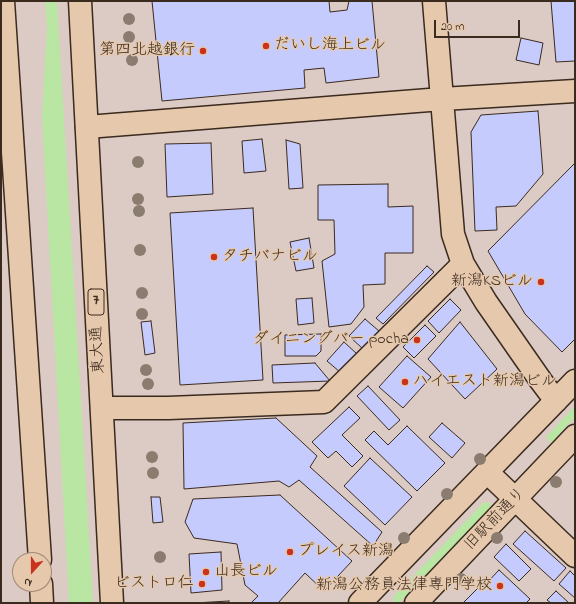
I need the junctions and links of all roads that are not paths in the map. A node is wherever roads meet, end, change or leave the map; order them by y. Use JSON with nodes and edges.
{"nodes":[{"id":1,"x":3,"y":1,"type":"edge"},
{"id":2,"x":80,"y":1,"type":"edge"},
{"id":3,"x":434,"y":1,"type":"edge"},
{"id":4,"x":575,"y":91,"type":"edge"},
{"id":5,"x":442,"y":98,"type":"junction"},
{"id":6,"x":87,"y":127,"type":"junction"},
{"id":7,"x":6,"y":135,"type":"edge"},
{"id":8,"x":463,"y":264,"type":"junction"},
{"id":9,"x":575,"y":381,"type":"edge"},
{"id":10,"x":556,"y":400,"type":"junction"},
{"id":11,"x":102,"y":408,"type":"junction"},
{"id":12,"x":575,"y":436,"type":"edge"},
{"id":13,"x":487,"y":472,"type":"junction"},
{"id":14,"x":516,"y":499,"type":"junction"},
{"id":15,"x":39,"y":552,"type":"edge"},
{"id":16,"x":575,"y":556,"type":"edge"},
{"id":17,"x":41,"y":592,"type":"edge"},
{"id":18,"x":42,"y":603,"type":"edge"},
{"id":19,"x":112,"y":603,"type":"edge"},
{"id":20,"x":360,"y":603,"type":"edge"},
{"id":21,"x":416,"y":603,"type":"edge"}],
"edges":[{"from":1,"to":7,"type":"main road"},
{"from":2,"to":6,"type":"main road","name":"東大通","number":"7"},
{"from":3,"to":5,"type":"main road"},
{"from":4,"to":5,"type":"main road"},
{"from":5,"to":6,"type":"main road"},
{"from":5,"to":8,"type":"main road"},
{"from":6,"to":11,"type":"main road","name":"東大通","number":"7"},
{"from":7,"to":15,"type":"main road"},
{"from":8,"to":10,"type":"main road"},
{"from":8,"to":11,"type":"main road"},
{"from":9,"to":10,"type":"main road"},
{"from":10,"to":13,"type":"main road"},
{"from":11,"to":19,"type":"main road","name":"東大通","number":"7"},
{"from":12,"to":14,"type":"main road","name":"旧駅前通り"},
{"from":13,"to":14,"type":"main road"},
{"from":13,"to":20,"type":"main road"},
{"from":14,"to":16,"type":"main road"},
{"from":14,"to":21,"type":"main road","name":"旧駅前通り"},
{"from":17,"to":18,"type":"main road"}]}
